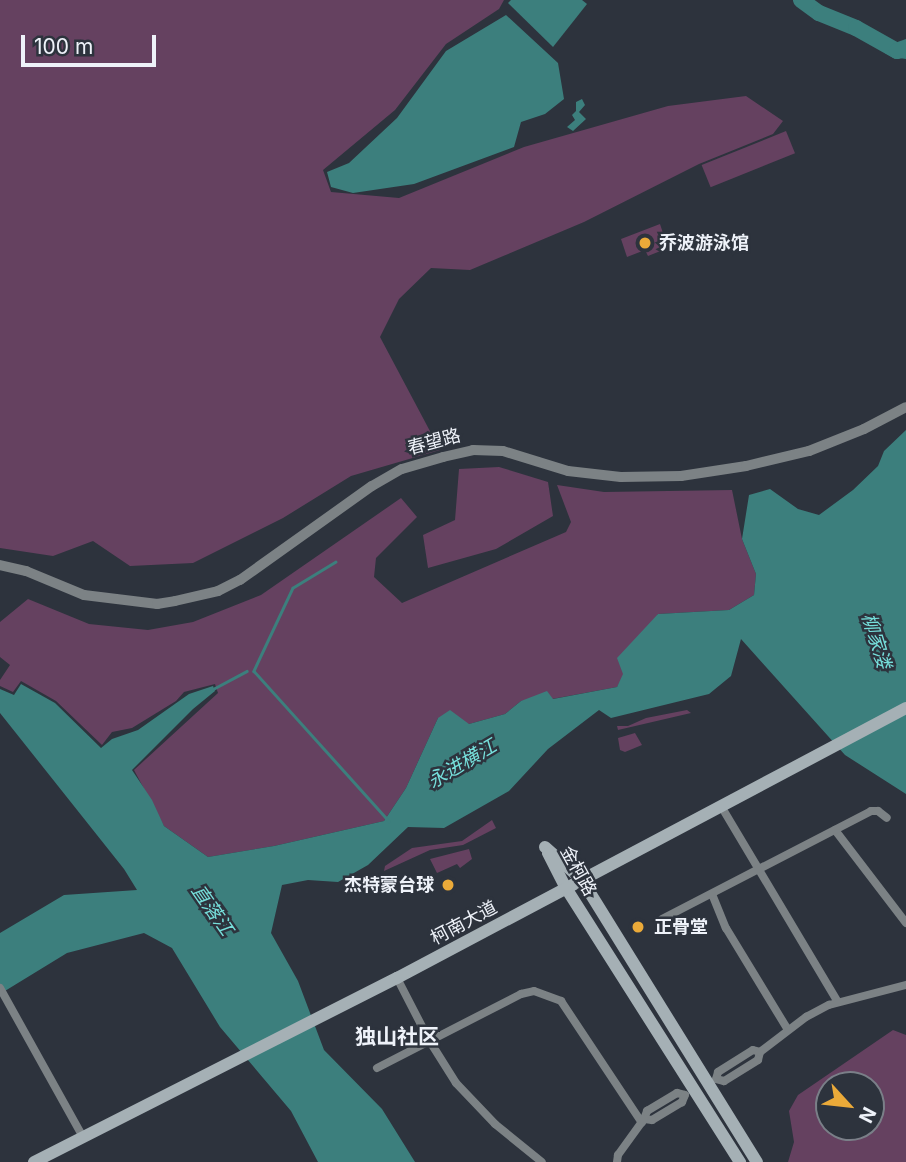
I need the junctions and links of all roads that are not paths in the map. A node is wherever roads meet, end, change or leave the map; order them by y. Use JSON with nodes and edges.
{"nodes":[{"id":1,"x":906,"y":407,"type":"edge"},
{"id":2,"x":0,"y":565,"type":"edge"},
{"id":3,"x":906,"y":708,"type":"edge"},
{"id":4,"x":720,"y":806,"type":"junction"},
{"id":5,"x":887,"y":818,"type":"dead end"},
{"id":6,"x":835,"y":830,"type":"junction"},
{"id":7,"x":757,"y":870,"type":"junction"},
{"id":8,"x":582,"y":880,"type":"junction"},
{"id":9,"x":566,"y":888,"type":"junction"},
{"id":10,"x":712,"y":894,"type":"junction"},
{"id":11,"x":662,"y":919,"type":"dead end"},
{"id":12,"x":906,"y":923,"type":"edge"},
{"id":13,"x":397,"y":978,"type":"junction"},
{"id":14,"x":906,"y":985,"type":"edge"},
{"id":15,"x":0,"y":988,"type":"edge"},
{"id":16,"x":838,"y":1002,"type":"junction"},
{"id":17,"x":789,"y":1030,"type":"junction"},
{"id":18,"x":429,"y":1040,"type":"junction"},
{"id":19,"x":377,"y":1068,"type":"dead end"},
{"id":20,"x":701,"y":1087,"type":"junction"},
{"id":21,"x":643,"y":1121,"type":"junction"},
{"id":22,"x":83,"y":1137,"type":"junction"},
{"id":23,"x":34,"y":1162,"type":"edge"},
{"id":24,"x":542,"y":1162,"type":"edge"},
{"id":25,"x":617,"y":1162,"type":"edge"},
{"id":26,"x":740,"y":1162,"type":"edge"},
{"id":27,"x":757,"y":1162,"type":"edge"}],
"edges":[{"from":1,"to":2,"type":"street","name":"春望路"},
{"from":3,"to":4,"type":"main road","name":"柯南大道"},
{"from":4,"to":7,"type":"street"},
{"from":4,"to":8,"type":"main road","name":"柯南大道"},
{"from":5,"to":6,"type":"street"},
{"from":6,"to":7,"type":"street"},
{"from":6,"to":12,"type":"street"},
{"from":7,"to":10,"type":"street"},
{"from":7,"to":16,"type":"street"},
{"from":8,"to":9,"type":"main road","name":"柯南大道"},
{"from":8,"to":9,"type":"main road","name":"金柯路"},
{"from":8,"to":20,"type":"main road","name":"金柯路"},
{"from":9,"to":13,"type":"main road","name":"柯南大道"},
{"from":9,"to":20,"type":"main road","name":"金柯路"},
{"from":10,"to":11,"type":"street"},
{"from":10,"to":17,"type":"street"},
{"from":13,"to":18,"type":"street"},
{"from":13,"to":22,"type":"main road","name":"柯南大道"},
{"from":14,"to":16,"type":"street"},
{"from":15,"to":22,"type":"street"},
{"from":16,"to":17,"type":"street"},
{"from":17,"to":20,"type":"street"},
{"from":18,"to":19,"type":"street"},
{"from":18,"to":21,"type":"street"},
{"from":18,"to":24,"type":"street"},
{"from":20,"to":21,"type":"street"},
{"from":20,"to":26,"type":"main road","name":"金柯路"},
{"from":20,"to":27,"type":"main road","name":"金柯路"},
{"from":21,"to":25,"type":"street"},
{"from":22,"to":23,"type":"main road","name":"柯南大道"}]}
